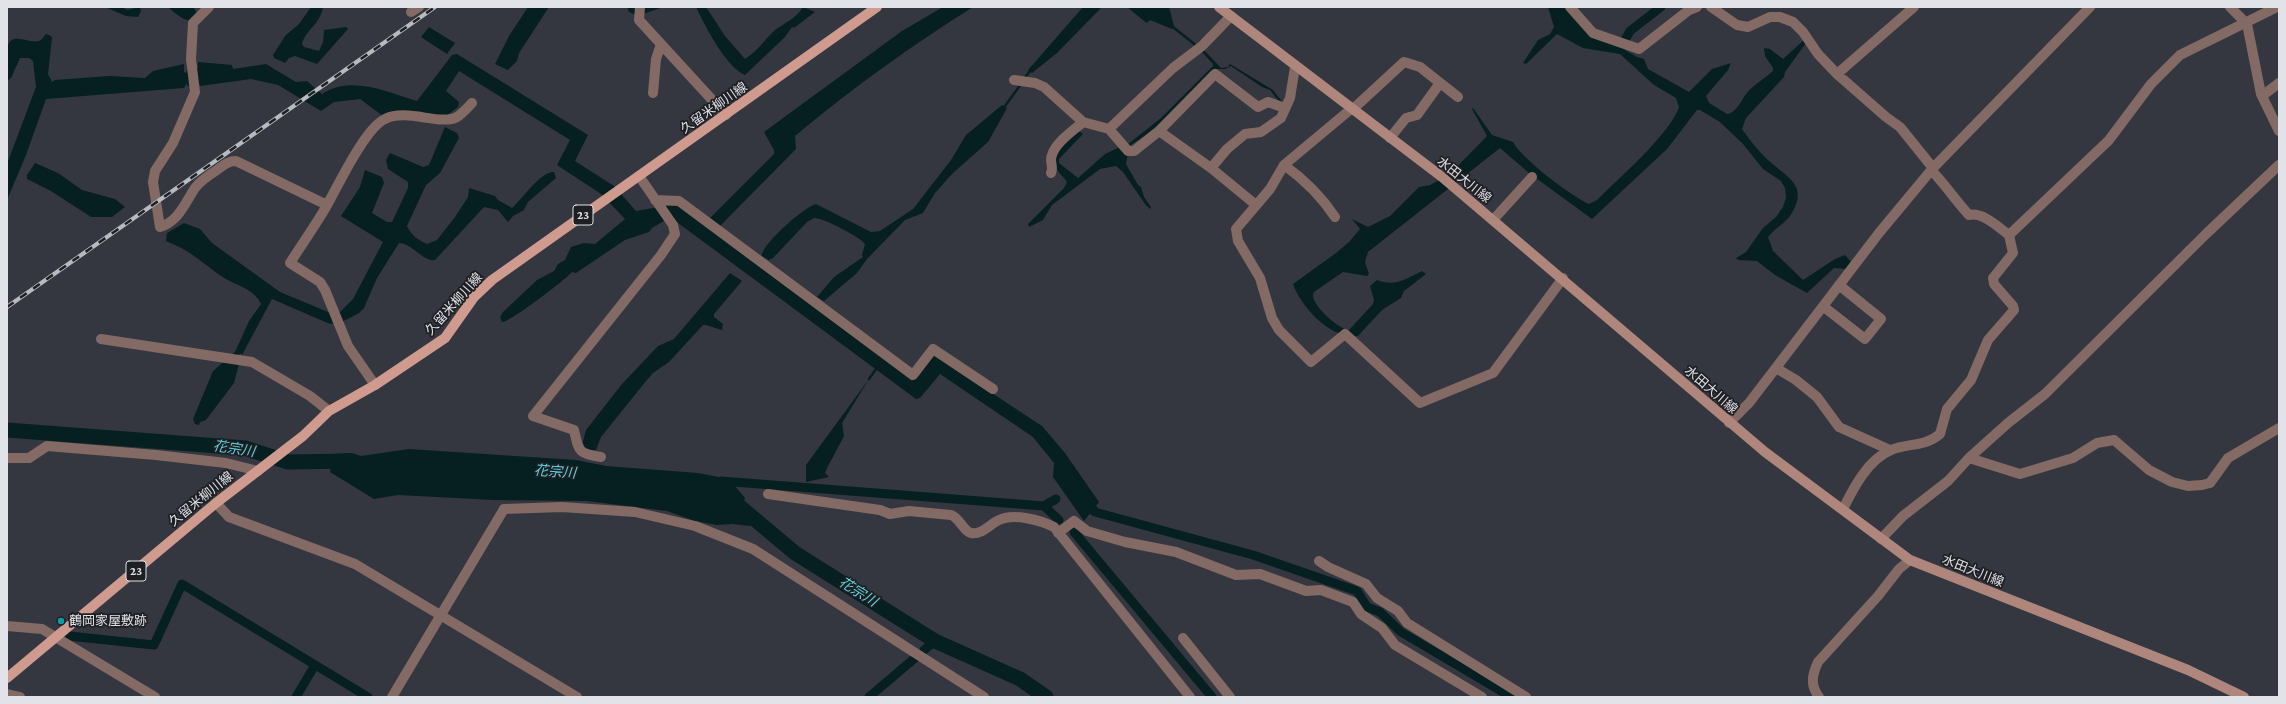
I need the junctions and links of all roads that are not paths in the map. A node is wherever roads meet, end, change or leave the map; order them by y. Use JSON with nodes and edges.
{"nodes":[{"id":1,"x":209,"y":7,"type":"edge"},
{"id":2,"x":640,"y":7,"type":"edge"},
{"id":3,"x":877,"y":7,"type":"edge"},
{"id":4,"x":1219,"y":7,"type":"edge"},
{"id":5,"x":1570,"y":7,"type":"edge"},
{"id":6,"x":1697,"y":7,"type":"edge"},
{"id":7,"x":1711,"y":7,"type":"edge"},
{"id":8,"x":1914,"y":7,"type":"edge"},
{"id":9,"x":2090,"y":7,"type":"edge"},
{"id":10,"x":2230,"y":7,"type":"edge"},
{"id":11,"x":2276,"y":7,"type":"edge"},
{"id":12,"x":867,"y":10,"type":"edge"},
{"id":13,"x":1231,"y":16,"type":"junction"},
{"id":14,"x":2247,"y":24,"type":"junction"},
{"id":15,"x":661,"y":44,"type":"junction"},
{"id":16,"x":1295,"y":67,"type":"junction"},
{"id":17,"x":1837,"y":74,"type":"junction"},
{"id":18,"x":1014,"y":80,"type":"dead end"},
{"id":19,"x":1440,"y":83,"type":"junction"},
{"id":20,"x":2279,"y":83,"type":"edge"},
{"id":21,"x":654,"y":93,"type":"dead end"},
{"id":22,"x":2262,"y":96,"type":"junction"},
{"id":23,"x":1458,"y":97,"type":"dead end"},
{"id":24,"x":472,"y":103,"type":"dead end"},
{"id":25,"x":1285,"y":108,"type":"junction"},
{"id":26,"x":1351,"y":109,"type":"junction"},
{"id":27,"x":726,"y":115,"type":"junction"},
{"id":28,"x":1083,"y":122,"type":"junction"},
{"id":29,"x":1109,"y":129,"type":"junction"},
{"id":30,"x":1159,"y":131,"type":"junction"},
{"id":31,"x":2279,"y":131,"type":"edge"},
{"id":32,"x":1390,"y":138,"type":"junction"},
{"id":33,"x":1284,"y":165,"type":"junction"},
{"id":34,"x":2279,"y":166,"type":"edge"},
{"id":35,"x":1211,"y":168,"type":"junction"},
{"id":36,"x":1932,"y":169,"type":"junction"},
{"id":37,"x":1051,"y":173,"type":"dead end"},
{"id":38,"x":639,"y":176,"type":"junction"},
{"id":39,"x":1532,"y":177,"type":"dead end"},
{"id":40,"x":656,"y":200,"type":"junction"},
{"id":41,"x":327,"y":205,"type":"junction"},
{"id":42,"x":1256,"y":205,"type":"junction"},
{"id":43,"x":1336,"y":217,"type":"dead end"},
{"id":44,"x":1493,"y":220,"type":"junction"},
{"id":45,"x":2009,"y":235,"type":"junction"},
{"id":46,"x":1562,"y":278,"type":"junction"},
{"id":47,"x":1839,"y":285,"type":"junction"},
{"id":48,"x":1824,"y":307,"type":"junction"},
{"id":49,"x":101,"y":338,"type":"dead end"},
{"id":50,"x":1776,"y":368,"type":"junction"},
{"id":51,"x":375,"y":385,"type":"junction"},
{"id":52,"x":993,"y":389,"type":"dead end"},
{"id":53,"x":329,"y":411,"type":"junction"},
{"id":54,"x":1729,"y":423,"type":"junction"},
{"id":55,"x":2279,"y":428,"type":"edge"},
{"id":56,"x":1890,"y":450,"type":"junction"},
{"id":57,"x":601,"y":457,"type":"dead end"},
{"id":58,"x":7,"y":458,"type":"edge"},
{"id":59,"x":1969,"y":458,"type":"junction"},
{"id":60,"x":258,"y":471,"type":"junction"},
{"id":61,"x":768,"y":494,"type":"dead end"},
{"id":62,"x":216,"y":503,"type":"junction"},
{"id":63,"x":1843,"y":509,"type":"junction"},
{"id":64,"x":1058,"y":533,"type":"junction"},
{"id":65,"x":1881,"y":539,"type":"junction"},
{"id":66,"x":1910,"y":560,"type":"junction"},
{"id":67,"x":1319,"y":561,"type":"dead end"},
{"id":68,"x":441,"y":615,"type":"junction"},
{"id":69,"x":7,"y":626,"type":"edge"},
{"id":70,"x":57,"y":637,"type":"junction"},
{"id":71,"x":1183,"y":638,"type":"dead end"},
{"id":72,"x":7,"y":678,"type":"edge"},
{"id":73,"x":7,"y":694,"type":"edge"},
{"id":74,"x":20,"y":697,"type":"edge"},
{"id":75,"x":155,"y":697,"type":"edge"},
{"id":76,"x":392,"y":697,"type":"edge"},
{"id":77,"x":577,"y":697,"type":"edge"},
{"id":78,"x":984,"y":697,"type":"edge"},
{"id":79,"x":1190,"y":697,"type":"edge"},
{"id":80,"x":1230,"y":697,"type":"edge"},
{"id":81,"x":1482,"y":697,"type":"edge"},
{"id":82,"x":1526,"y":697,"type":"edge"},
{"id":83,"x":1819,"y":697,"type":"edge"},
{"id":84,"x":2244,"y":697,"type":"edge"}],
"edges":[{"from":1,"to":41,"type":"street"},
{"from":2,"to":15,"type":"street"},
{"from":3,"to":12,"type":"main road","name":"久留米柳川線","number":"23"},
{"from":4,"to":13,"type":"main road","name":"水田大川線"},
{"from":5,"to":6,"type":"street"},
{"from":7,"to":17,"type":"street"},
{"from":8,"to":17,"type":"street"},
{"from":9,"to":36,"type":"street"},
{"from":10,"to":14,"type":"street"},
{"from":11,"to":14,"type":"street"},
{"from":12,"to":27,"type":"main road","name":"久留米柳川線","number":"23"},
{"from":13,"to":16,"type":"main road","name":"水田大川線"},
{"from":13,"to":29,"type":"street"},
{"from":14,"to":22,"type":"street"},
{"from":14,"to":45,"type":"street"},
{"from":15,"to":21,"type":"street"},
{"from":15,"to":27,"type":"street"},
{"from":16,"to":25,"type":"street"},
{"from":16,"to":26,"type":"main road","name":"水田大川線"},
{"from":17,"to":36,"type":"street"},
{"from":18,"to":28,"type":"street"},
{"from":19,"to":23,"type":"street"},
{"from":19,"to":26,"type":"street"},
{"from":19,"to":32,"type":"street"},
{"from":20,"to":22,"type":"street"},
{"from":22,"to":31,"type":"street"},
{"from":24,"to":41,"type":"street"},
{"from":25,"to":30,"type":"street"},
{"from":25,"to":35,"type":"street"},
{"from":26,"to":32,"type":"main road","name":"水田大川線"},
{"from":26,"to":33,"type":"street"},
{"from":27,"to":38,"type":"main road","name":"久留米柳川線","number":"23"},
{"from":28,"to":29,"type":"street"},
{"from":28,"to":37,"type":"street"},
{"from":29,"to":30,"type":"street"},
{"from":30,"to":35,"type":"street"},
{"from":32,"to":44,"type":"main road","name":"水田大川線"},
{"from":33,"to":42,"type":"street"},
{"from":33,"to":43,"type":"street"},
{"from":34,"to":59,"type":"street"},
{"from":35,"to":42,"type":"street"},
{"from":36,"to":45,"type":"street"},
{"from":36,"to":47,"type":"street"},
{"from":38,"to":40,"type":"street"},
{"from":38,"to":51,"type":"main road","name":"久留米柳川線","number":"23"},
{"from":39,"to":44,"type":"street"},
{"from":40,"to":52,"type":"street"},
{"from":40,"to":57,"type":"street"},
{"from":41,"to":51,"type":"street"},
{"from":42,"to":46,"type":"street"},
{"from":44,"to":46,"type":"main road","name":"水田大川線"},
{"from":45,"to":56,"type":"street"},
{"from":46,"to":54,"type":"main road","name":"水田大川線"},
{"from":47,"to":48,"type":"street"},
{"from":47,"to":48,"type":"street"},
{"from":48,"to":50,"type":"street"},
{"from":49,"to":53,"type":"street"},
{"from":50,"to":54,"type":"street"},
{"from":50,"to":56,"type":"street"},
{"from":51,"to":53,"type":"main road","name":"久留米柳川線","number":"23"},
{"from":53,"to":60,"type":"main road","name":"久留米柳川線","number":"23"},
{"from":54,"to":63,"type":"main road","name":"水田大川線"},
{"from":55,"to":59,"type":"street"},
{"from":56,"to":63,"type":"street"},
{"from":58,"to":60,"type":"street"},
{"from":59,"to":65,"type":"street"},
{"from":60,"to":62,"type":"main road","name":"久留米柳川線","number":"23"},
{"from":61,"to":64,"type":"street"},
{"from":62,"to":68,"type":"street"},
{"from":62,"to":70,"type":"main road","name":"久留米柳川線","number":"23"},
{"from":63,"to":65,"type":"main road","name":"水田大川線"},
{"from":64,"to":79,"type":"street"},
{"from":64,"to":81,"type":"street"},
{"from":65,"to":66,"type":"main road","name":"水田大川線"},
{"from":66,"to":83,"type":"street"},
{"from":66,"to":84,"type":"main road","name":"水田大川線"},
{"from":67,"to":82,"type":"street"},
{"from":68,"to":76,"type":"street"},
{"from":68,"to":77,"type":"street"},
{"from":68,"to":78,"type":"street"},
{"from":69,"to":70,"type":"street"},
{"from":70,"to":72,"type":"main road","name":"久留米柳川線","number":"23"},
{"from":70,"to":75,"type":"street"},
{"from":71,"to":80,"type":"street"},
{"from":73,"to":74,"type":"street"}]}
